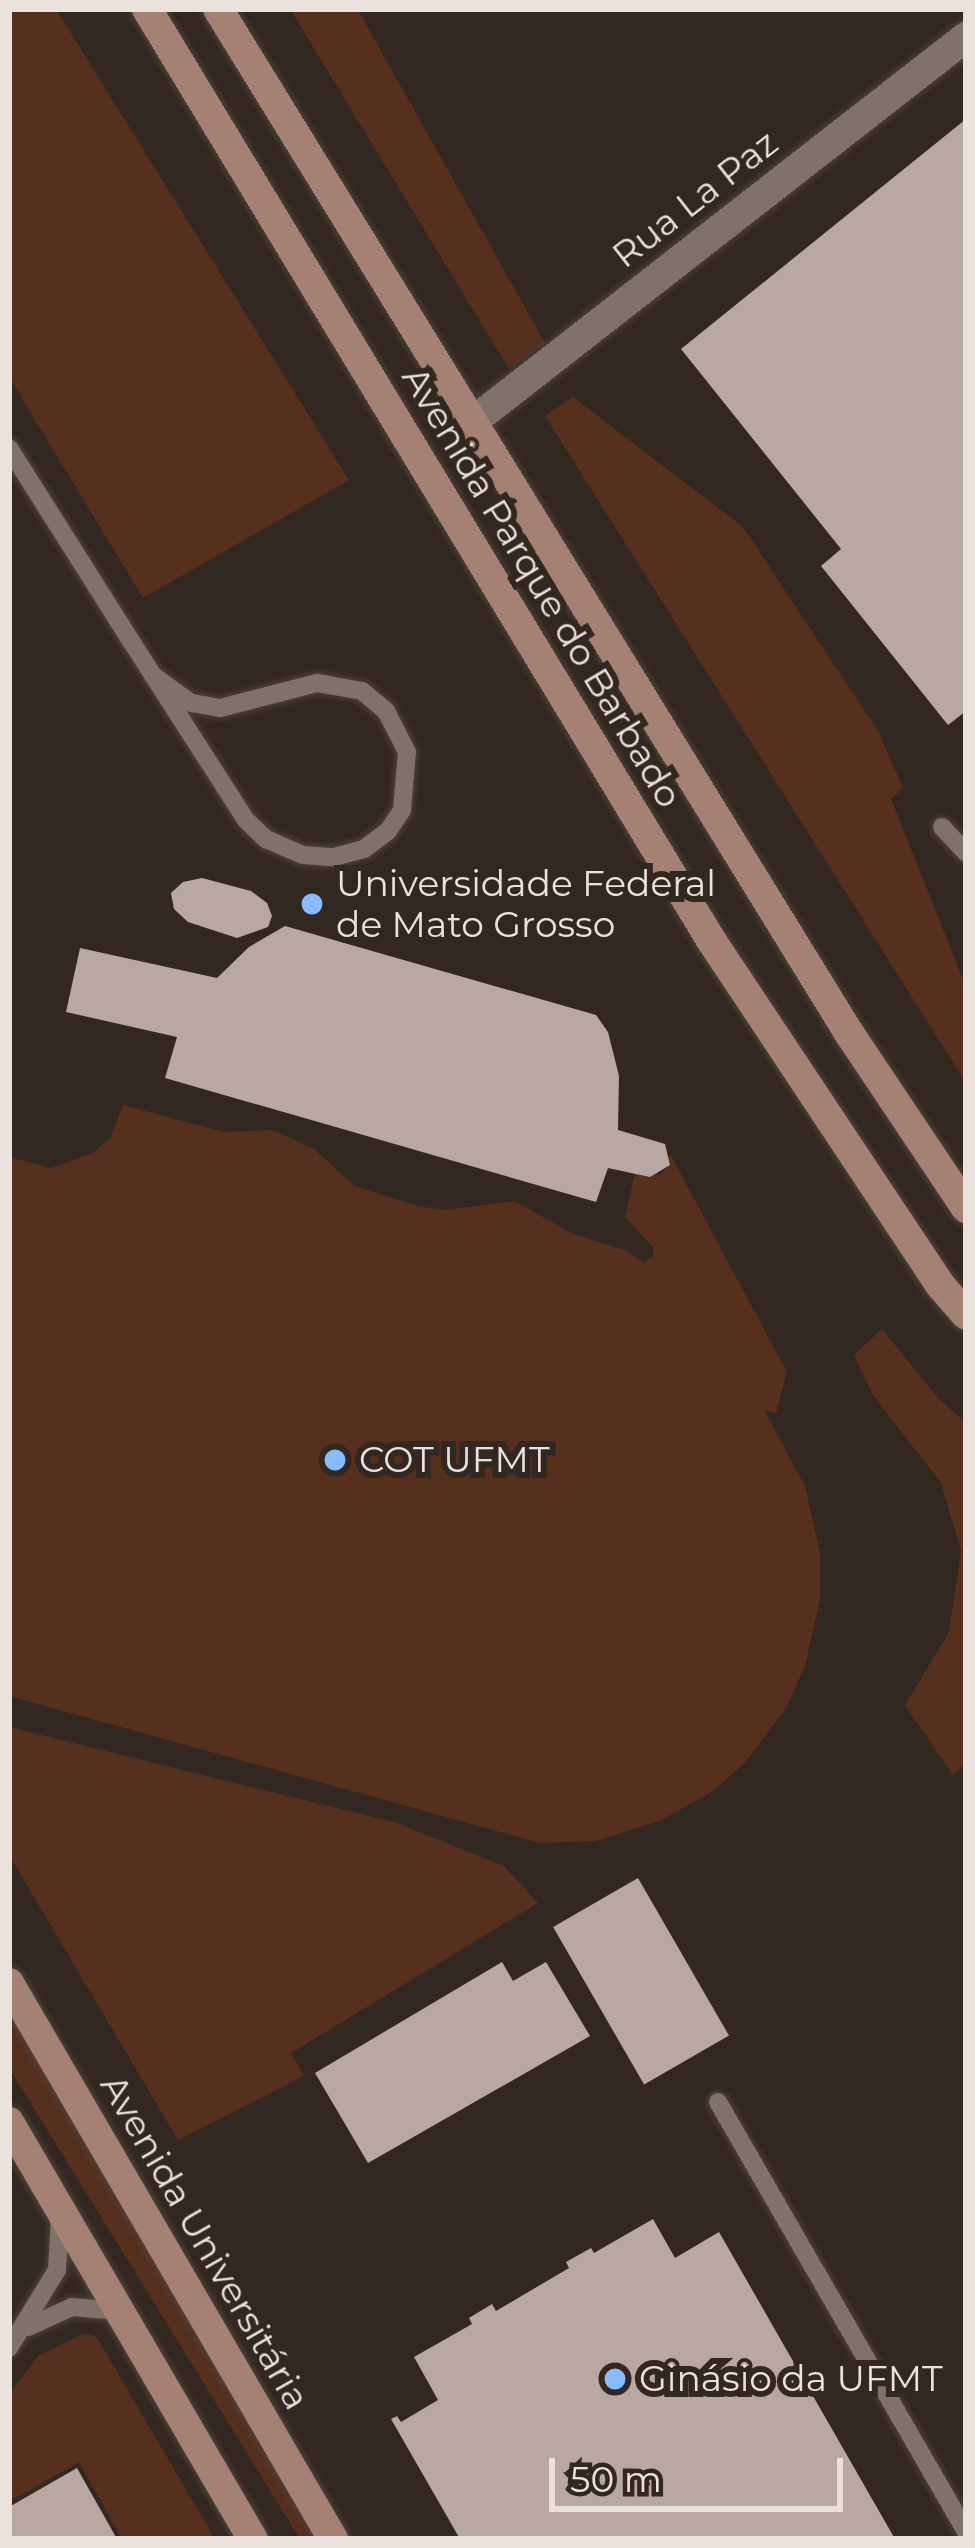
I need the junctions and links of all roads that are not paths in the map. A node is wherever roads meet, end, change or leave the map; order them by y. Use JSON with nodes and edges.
{"nodes":[{"id":1,"x":147,"y":9,"type":"edge"},
{"id":2,"x":219,"y":10,"type":"edge"},
{"id":3,"x":966,"y":37,"type":"edge"},
{"id":4,"x":472,"y":423,"type":"junction"},
{"id":5,"x":9,"y":448,"type":"edge"},
{"id":6,"x":154,"y":676,"type":"junction"},
{"id":7,"x":942,"y":827,"type":"dead end"},
{"id":8,"x":966,"y":853,"type":"edge"},
{"id":9,"x":966,"y":1208,"type":"edge"},
{"id":10,"x":966,"y":1315,"type":"edge"},
{"id":11,"x":9,"y":1984,"type":"edge"},
{"id":12,"x":718,"y":2102,"type":"dead end"},
{"id":13,"x":9,"y":2122,"type":"edge"},
{"id":14,"x":60,"y":2210,"type":"junction"},
{"id":15,"x":119,"y":2312,"type":"junction"},
{"id":16,"x":23,"y":2329,"type":"junction"},
{"id":17,"x":9,"y":2348,"type":"edge"},
{"id":18,"x":966,"y":2532,"type":"edge"},
{"id":19,"x":253,"y":2539,"type":"edge"},
{"id":20,"x":333,"y":2539,"type":"edge"}],
"edges":[{"from":1,"to":10,"type":"main road","name":"Avenida Parque do Barbado"},
{"from":2,"to":4,"type":"main road","name":"Avenida Parque do Barbado"},
{"from":3,"to":4,"type":"street","name":"Rua La Paz"},
{"from":4,"to":9,"type":"main road","name":"Avenida Parque do Barbado"},
{"from":5,"to":6,"type":"lane"},
{"from":6,"to":6,"type":"lane"},
{"from":7,"to":8,"type":"lane"},
{"from":11,"to":20,"type":"main road","name":"Avenida Universitária"},
{"from":12,"to":18,"type":"lane"},
{"from":13,"to":14,"type":"main road"},
{"from":14,"to":15,"type":"main road"},
{"from":14,"to":16,"type":"lane"},
{"from":15,"to":16,"type":"lane"},
{"from":15,"to":19,"type":"main road"},
{"from":16,"to":17,"type":"lane"}]}
